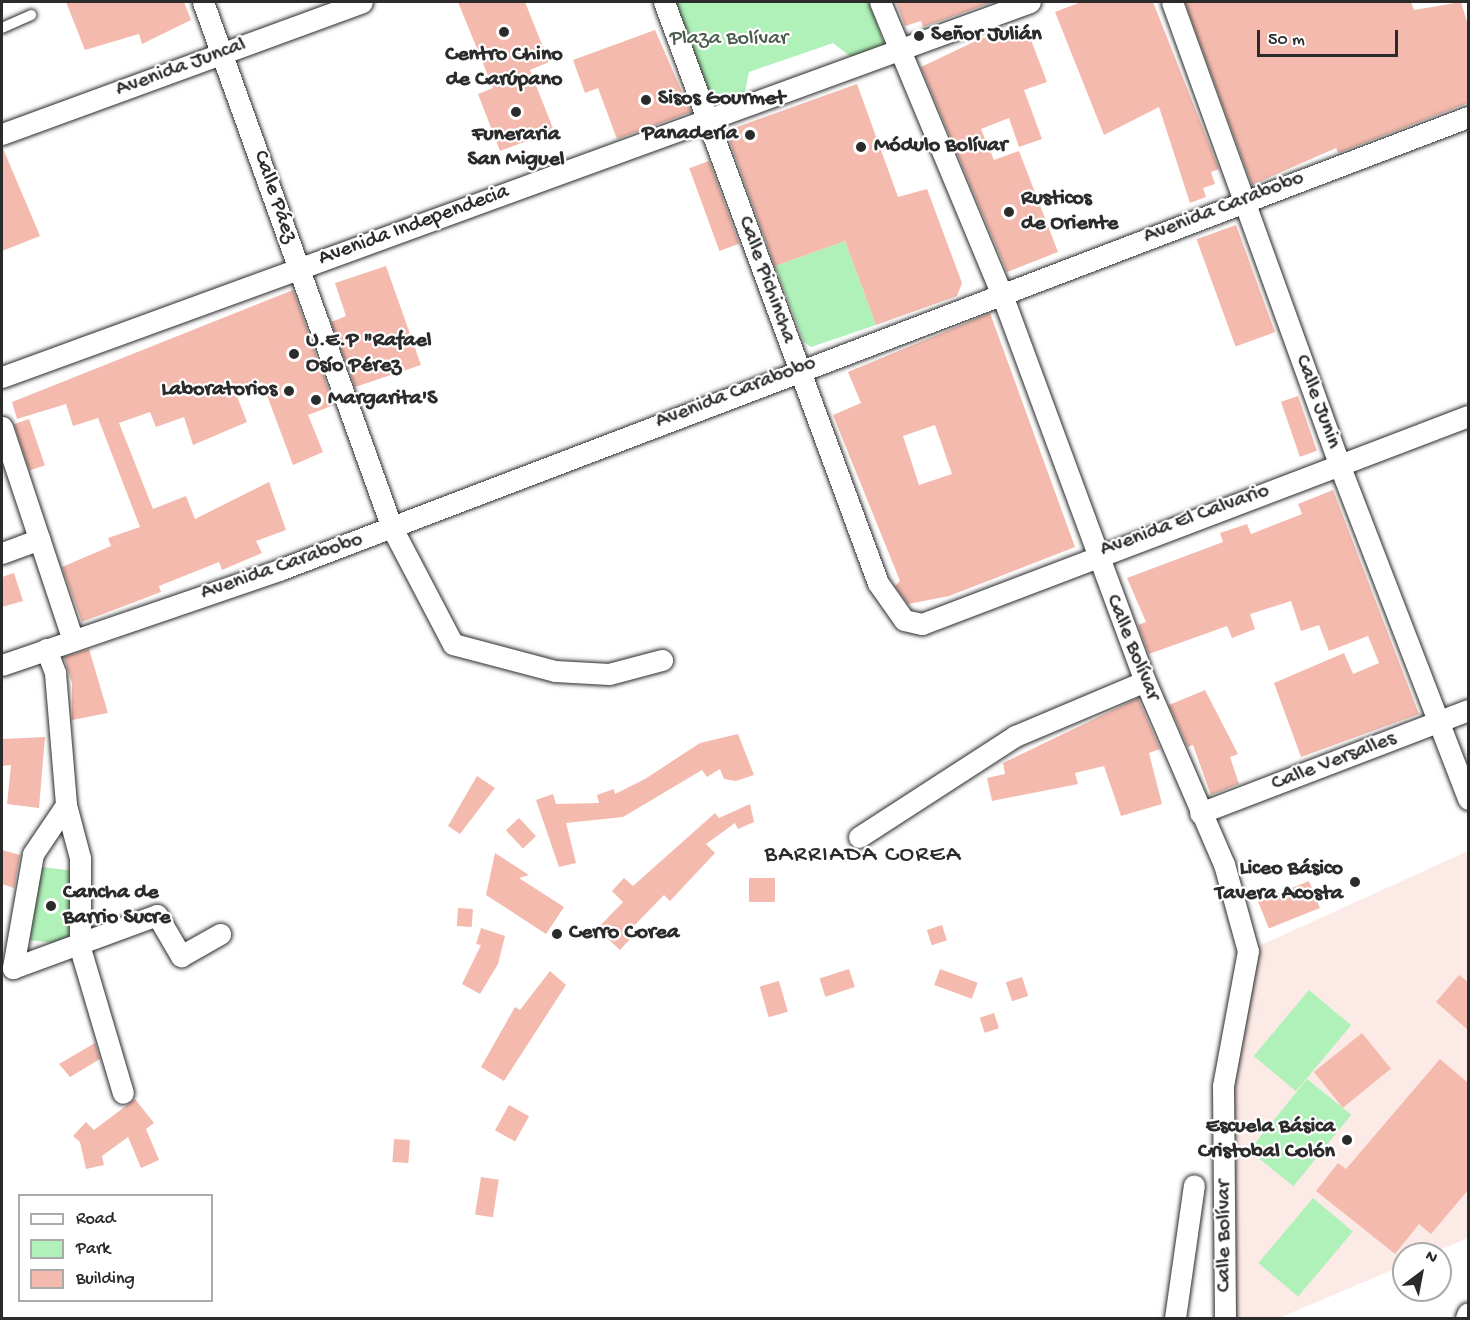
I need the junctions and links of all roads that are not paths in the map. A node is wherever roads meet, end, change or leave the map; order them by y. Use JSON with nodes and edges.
{"nodes":[{"id":1,"x":203,"y":2,"type":"edge"},
{"id":2,"x":362,"y":2,"type":"edge"},
{"id":3,"x":664,"y":2,"type":"edge"},
{"id":4,"x":880,"y":2,"type":"edge"},
{"id":5,"x":1030,"y":2,"type":"edge"},
{"id":6,"x":1172,"y":2,"type":"edge"},
{"id":7,"x":31,"y":15,"type":"dead end"},
{"id":8,"x":2,"y":28,"type":"edge"},
{"id":9,"x":897,"y":51,"type":"junction"},
{"id":10,"x":223,"y":52,"type":"junction"},
{"id":11,"x":1468,"y":117,"type":"edge"},
{"id":12,"x":706,"y":120,"type":"junction"},
{"id":13,"x":2,"y":134,"type":"edge"},
{"id":14,"x":1245,"y":200,"type":"junction"},
{"id":15,"x":299,"y":268,"type":"junction"},
{"id":16,"x":1002,"y":292,"type":"junction"},
{"id":17,"x":798,"y":368,"type":"junction"},
{"id":18,"x":2,"y":378,"type":"edge"},
{"id":19,"x":1468,"y":416,"type":"edge"},
{"id":20,"x":2,"y":427,"type":"edge"},
{"id":21,"x":1339,"y":464,"type":"junction"},
{"id":22,"x":392,"y":528,"type":"junction"},
{"id":23,"x":40,"y":539,"type":"junction"},
{"id":24,"x":2,"y":553,"type":"edge"},
{"id":25,"x":1095,"y":554,"type":"junction"},
{"id":26,"x":904,"y":620,"type":"joint"},
{"id":27,"x":72,"y":637,"type":"junction"},
{"id":28,"x":46,"y":649,"type":"junction"},
{"id":29,"x":662,"y":660,"type":"dead end"},
{"id":30,"x":2,"y":665,"type":"edge"},
{"id":31,"x":1145,"y":681,"type":"junction"},
{"id":32,"x":1468,"y":710,"type":"edge"},
{"id":33,"x":1438,"y":722,"type":"junction"},
{"id":34,"x":1468,"y":800,"type":"edge"},
{"id":35,"x":66,"y":805,"type":"junction"},
{"id":36,"x":1200,"y":813,"type":"junction"},
{"id":37,"x":859,"y":837,"type":"dead end"},
{"id":38,"x":220,"y":934,"type":"dead end"},
{"id":39,"x":80,"y":948,"type":"junction"},
{"id":40,"x":123,"y":1093,"type":"dead end"},
{"id":41,"x":1194,"y":1185,"type":"dead end"},
{"id":42,"x":1468,"y":1313,"type":"edge"},
{"id":43,"x":1175,"y":1318,"type":"edge"},
{"id":44,"x":1225,"y":1318,"type":"edge"},
{"id":45,"x":1466,"y":1318,"type":"edge"}],
"edges":[{"from":1,"to":10,"type":"street","name":"Calle Páez"},
{"from":2,"to":10,"type":"street","name":"Avenida Juncal"},
{"from":3,"to":12,"type":"street","name":"Calle Pichincha"},
{"from":4,"to":9,"type":"street","name":"Calle Bolívar"},
{"from":5,"to":9,"type":"street","name":"Avenida Independecia"},
{"from":6,"to":14,"type":"street","name":"Calle Junin"},
{"from":7,"to":8,"type":"lane"},
{"from":9,"to":12,"type":"street","name":"Avenida Independecia"},
{"from":9,"to":16,"type":"street","name":"Calle Bolívar"},
{"from":10,"to":13,"type":"street","name":"Avenida Juncal"},
{"from":10,"to":15,"type":"street","name":"Calle Páez"},
{"from":11,"to":14,"type":"street","name":"Avenida Carabobo"},
{"from":12,"to":15,"type":"street","name":"Avenida Independecia"},
{"from":12,"to":17,"type":"street","name":"Calle Pichincha"},
{"from":14,"to":16,"type":"street","name":"Avenida Carabobo"},
{"from":14,"to":21,"type":"street","name":"Calle Junin"},
{"from":15,"to":18,"type":"street","name":"Avenida Independecia"},
{"from":15,"to":22,"type":"street","name":"Calle Páez"},
{"from":16,"to":17,"type":"street","name":"Avenida Carabobo"},
{"from":16,"to":25,"type":"street","name":"Calle Bolívar"},
{"from":17,"to":22,"type":"street","name":"Avenida Carabobo"},
{"from":17,"to":26,"type":"street","name":"Calle Pichincha"},
{"from":19,"to":21,"type":"street","name":"Avenida El Calvario"},
{"from":20,"to":23,"type":"street"},
{"from":21,"to":25,"type":"street","name":"Avenida El Calvario"},
{"from":21,"to":33,"type":"street","name":"Calle Junin"},
{"from":22,"to":27,"type":"street","name":"Avenida Carabobo"},
{"from":22,"to":29,"type":"street","name":"Calle Páez"},
{"from":23,"to":24,"type":"street"},
{"from":23,"to":27,"type":"street"},
{"from":25,"to":26,"type":"street","name":"Avenida El Calvario"},
{"from":25,"to":31,"type":"street","name":"Calle Bolívar"},
{"from":27,"to":28,"type":"street","name":"Avenida Carabobo"},
{"from":28,"to":30,"type":"street","name":"Avenida Carabobo"},
{"from":28,"to":35,"type":"street"},
{"from":31,"to":36,"type":"street","name":"Calle Bolívar"},
{"from":31,"to":37,"type":"street"},
{"from":32,"to":33,"type":"street","name":"Calle Versalles"},
{"from":33,"to":34,"type":"street","name":"Calle Junin"},
{"from":33,"to":36,"type":"street","name":"Calle Versalles"},
{"from":35,"to":39,"type":"street"},
{"from":35,"to":39,"type":"street"},
{"from":36,"to":44,"type":"street","name":"Calle Bolívar"},
{"from":38,"to":39,"type":"street"},
{"from":39,"to":40,"type":"street"},
{"from":41,"to":43,"type":"street"},
{"from":42,"to":45,"type":"street"}]}
